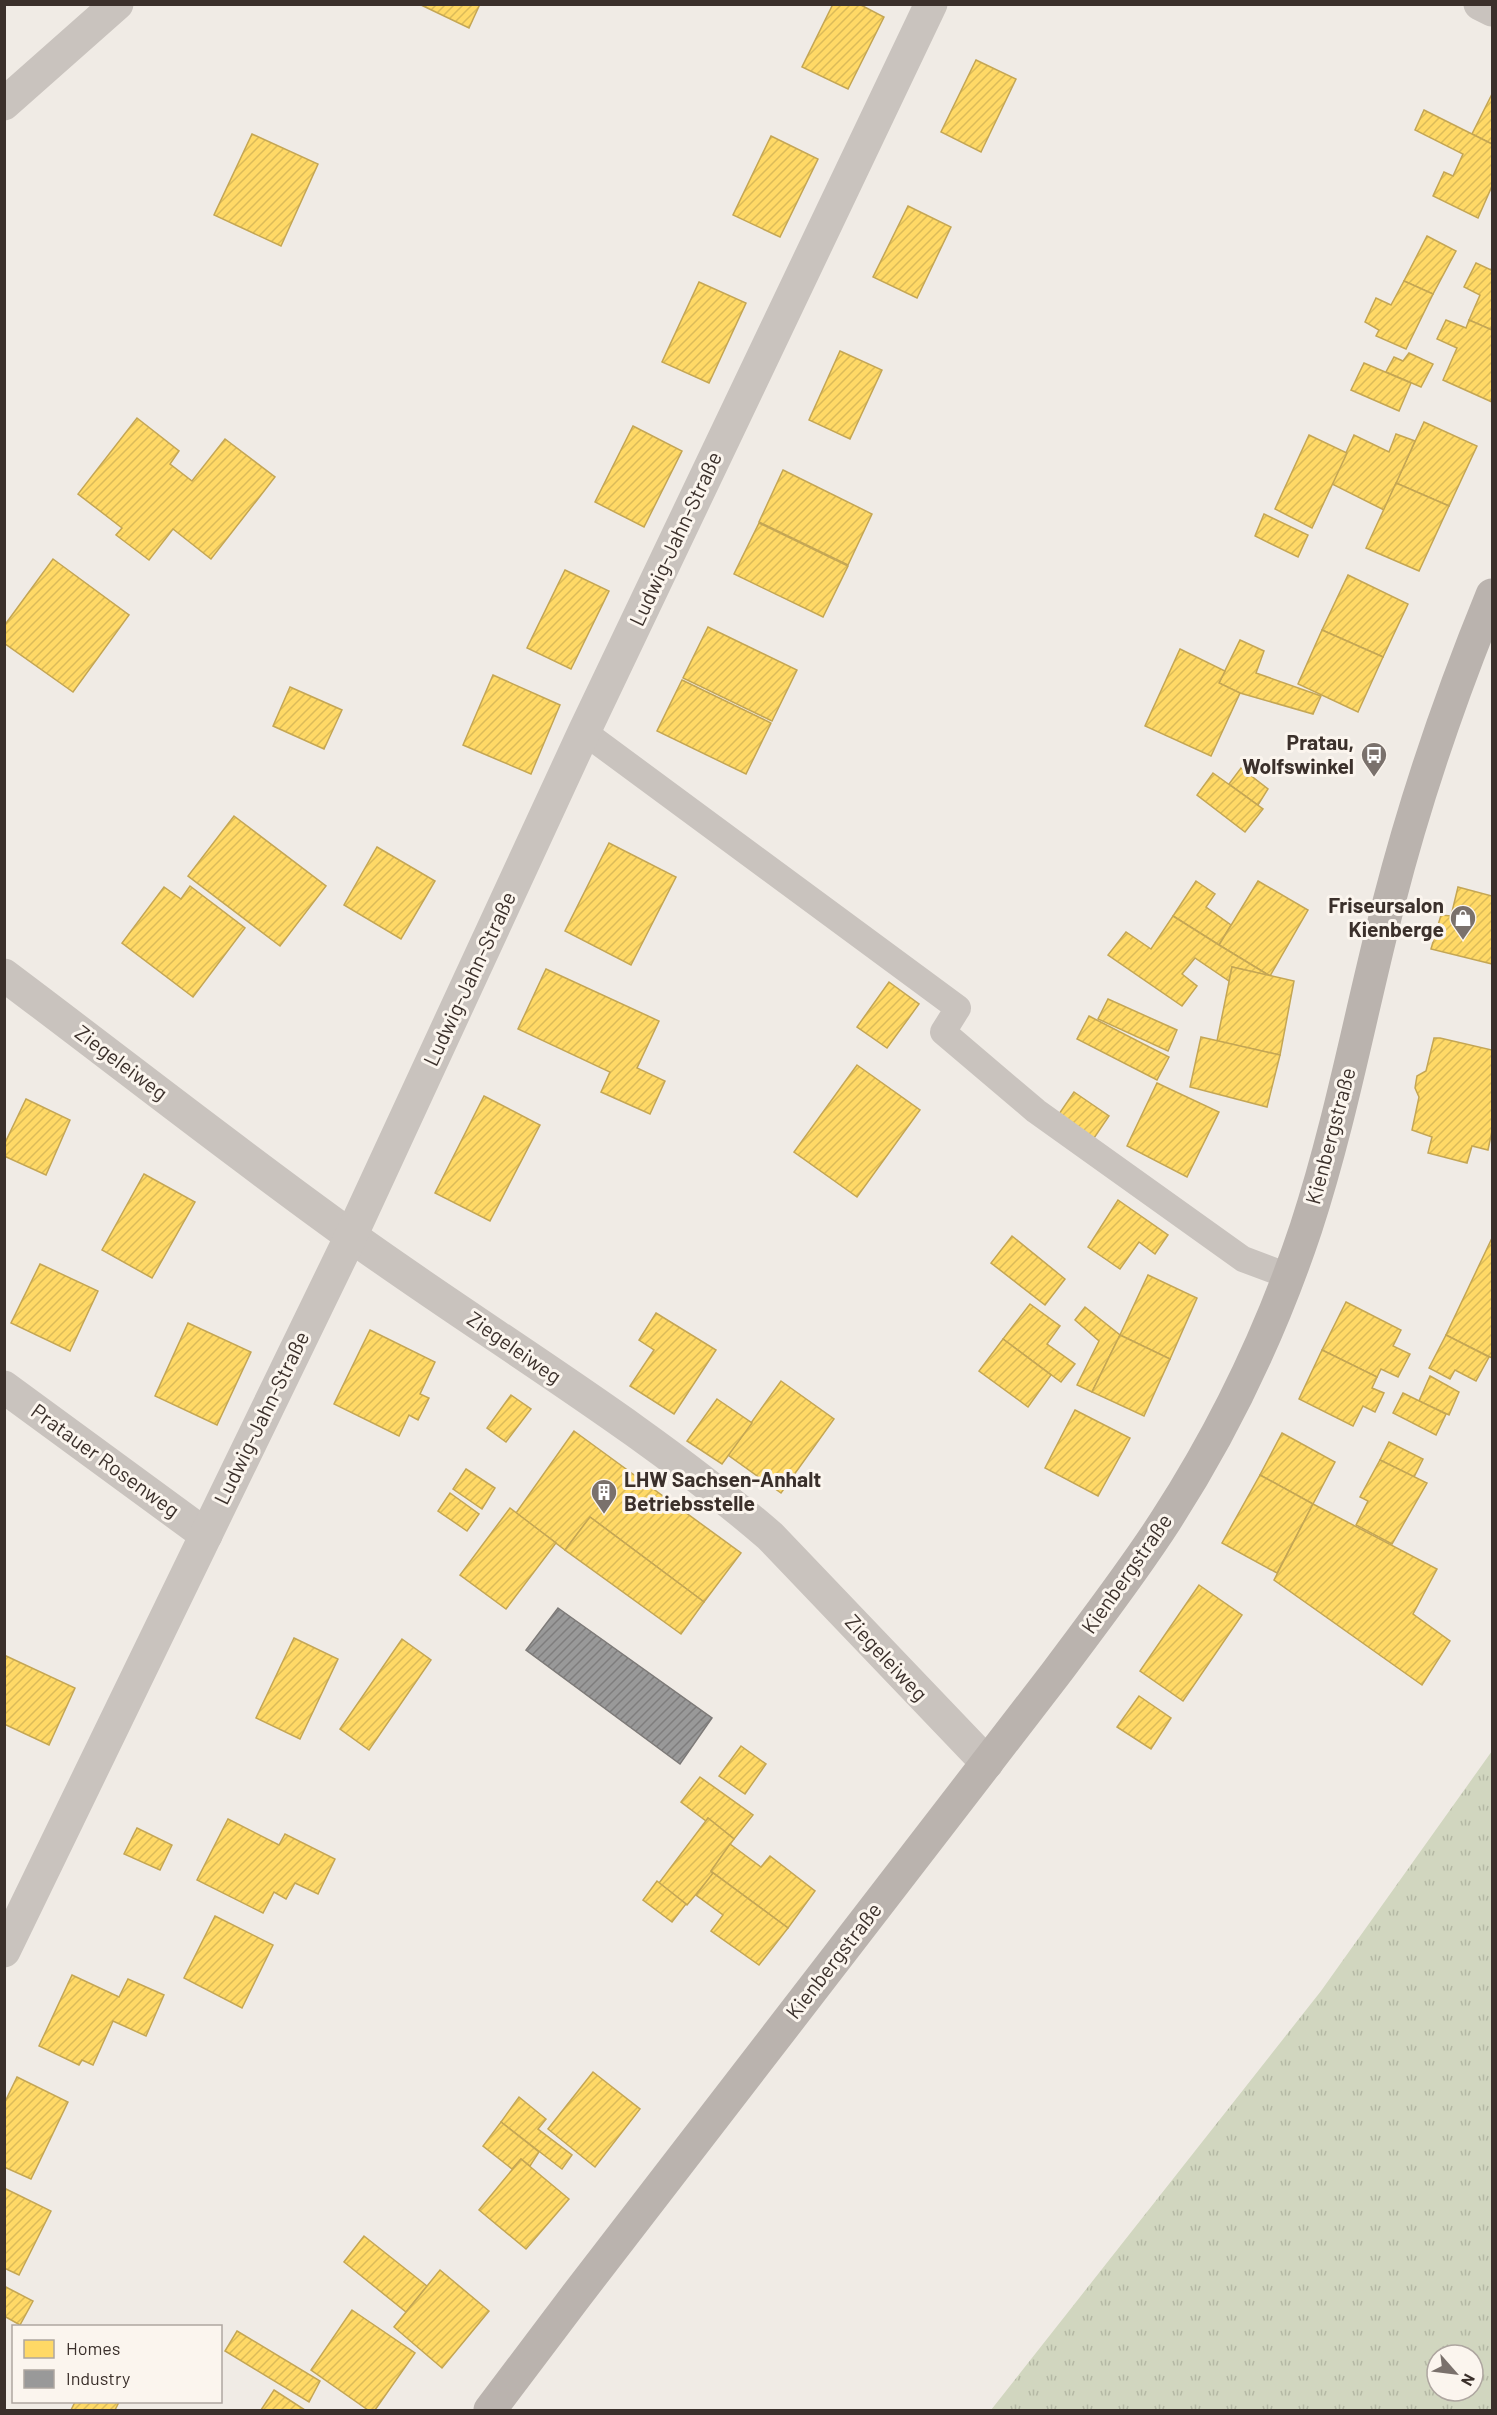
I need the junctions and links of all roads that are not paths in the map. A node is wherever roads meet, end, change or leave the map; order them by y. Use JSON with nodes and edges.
{"nodes":[{"id":1,"x":117,"y":4,"type":"edge"},
{"id":2,"x":931,"y":4,"type":"edge"},
{"id":3,"x":1480,"y":4,"type":"edge"},
{"id":4,"x":1492,"y":10,"type":"edge"},
{"id":5,"x":4,"y":104,"type":"edge"},
{"id":6,"x":1492,"y":595,"type":"edge"},
{"id":7,"x":584,"y":732,"type":"junction"},
{"id":8,"x":4,"y":975,"type":"edge"},
{"id":9,"x":351,"y":1236,"type":"junction"},
{"id":10,"x":1288,"y":1276,"type":"junction"},
{"id":11,"x":4,"y":1388,"type":"edge"},
{"id":12,"x":206,"y":1534,"type":"junction"},
{"id":13,"x":987,"y":1763,"type":"junction"},
{"id":14,"x":4,"y":1951,"type":"edge"},
{"id":15,"x":490,"y":2410,"type":"edge"}],
"edges":[{"from":1,"to":5,"type":"street"},
{"from":2,"to":7,"type":"street","name":"Ludwig-Jahn-Straße"},
{"from":3,"to":4,"type":"street"},
{"from":6,"to":10,"type":"main road","name":"Kienbergstraße"},
{"from":7,"to":9,"type":"street","name":"Ludwig-Jahn-Straße"},
{"from":7,"to":10,"type":"lane"},
{"from":8,"to":9,"type":"street","name":"Ziegeleiweg"},
{"from":9,"to":12,"type":"street","name":"Ludwig-Jahn-Straße"},
{"from":9,"to":13,"type":"street","name":"Ziegeleiweg"},
{"from":10,"to":13,"type":"main road","name":"Kienbergstraße"},
{"from":11,"to":12,"type":"street","name":"Pratauer Rosenweg"},
{"from":12,"to":14,"type":"street","name":"Ludwig-Jahn-Straße"},
{"from":13,"to":15,"type":"main road","name":"Kienbergstraße"}]}
